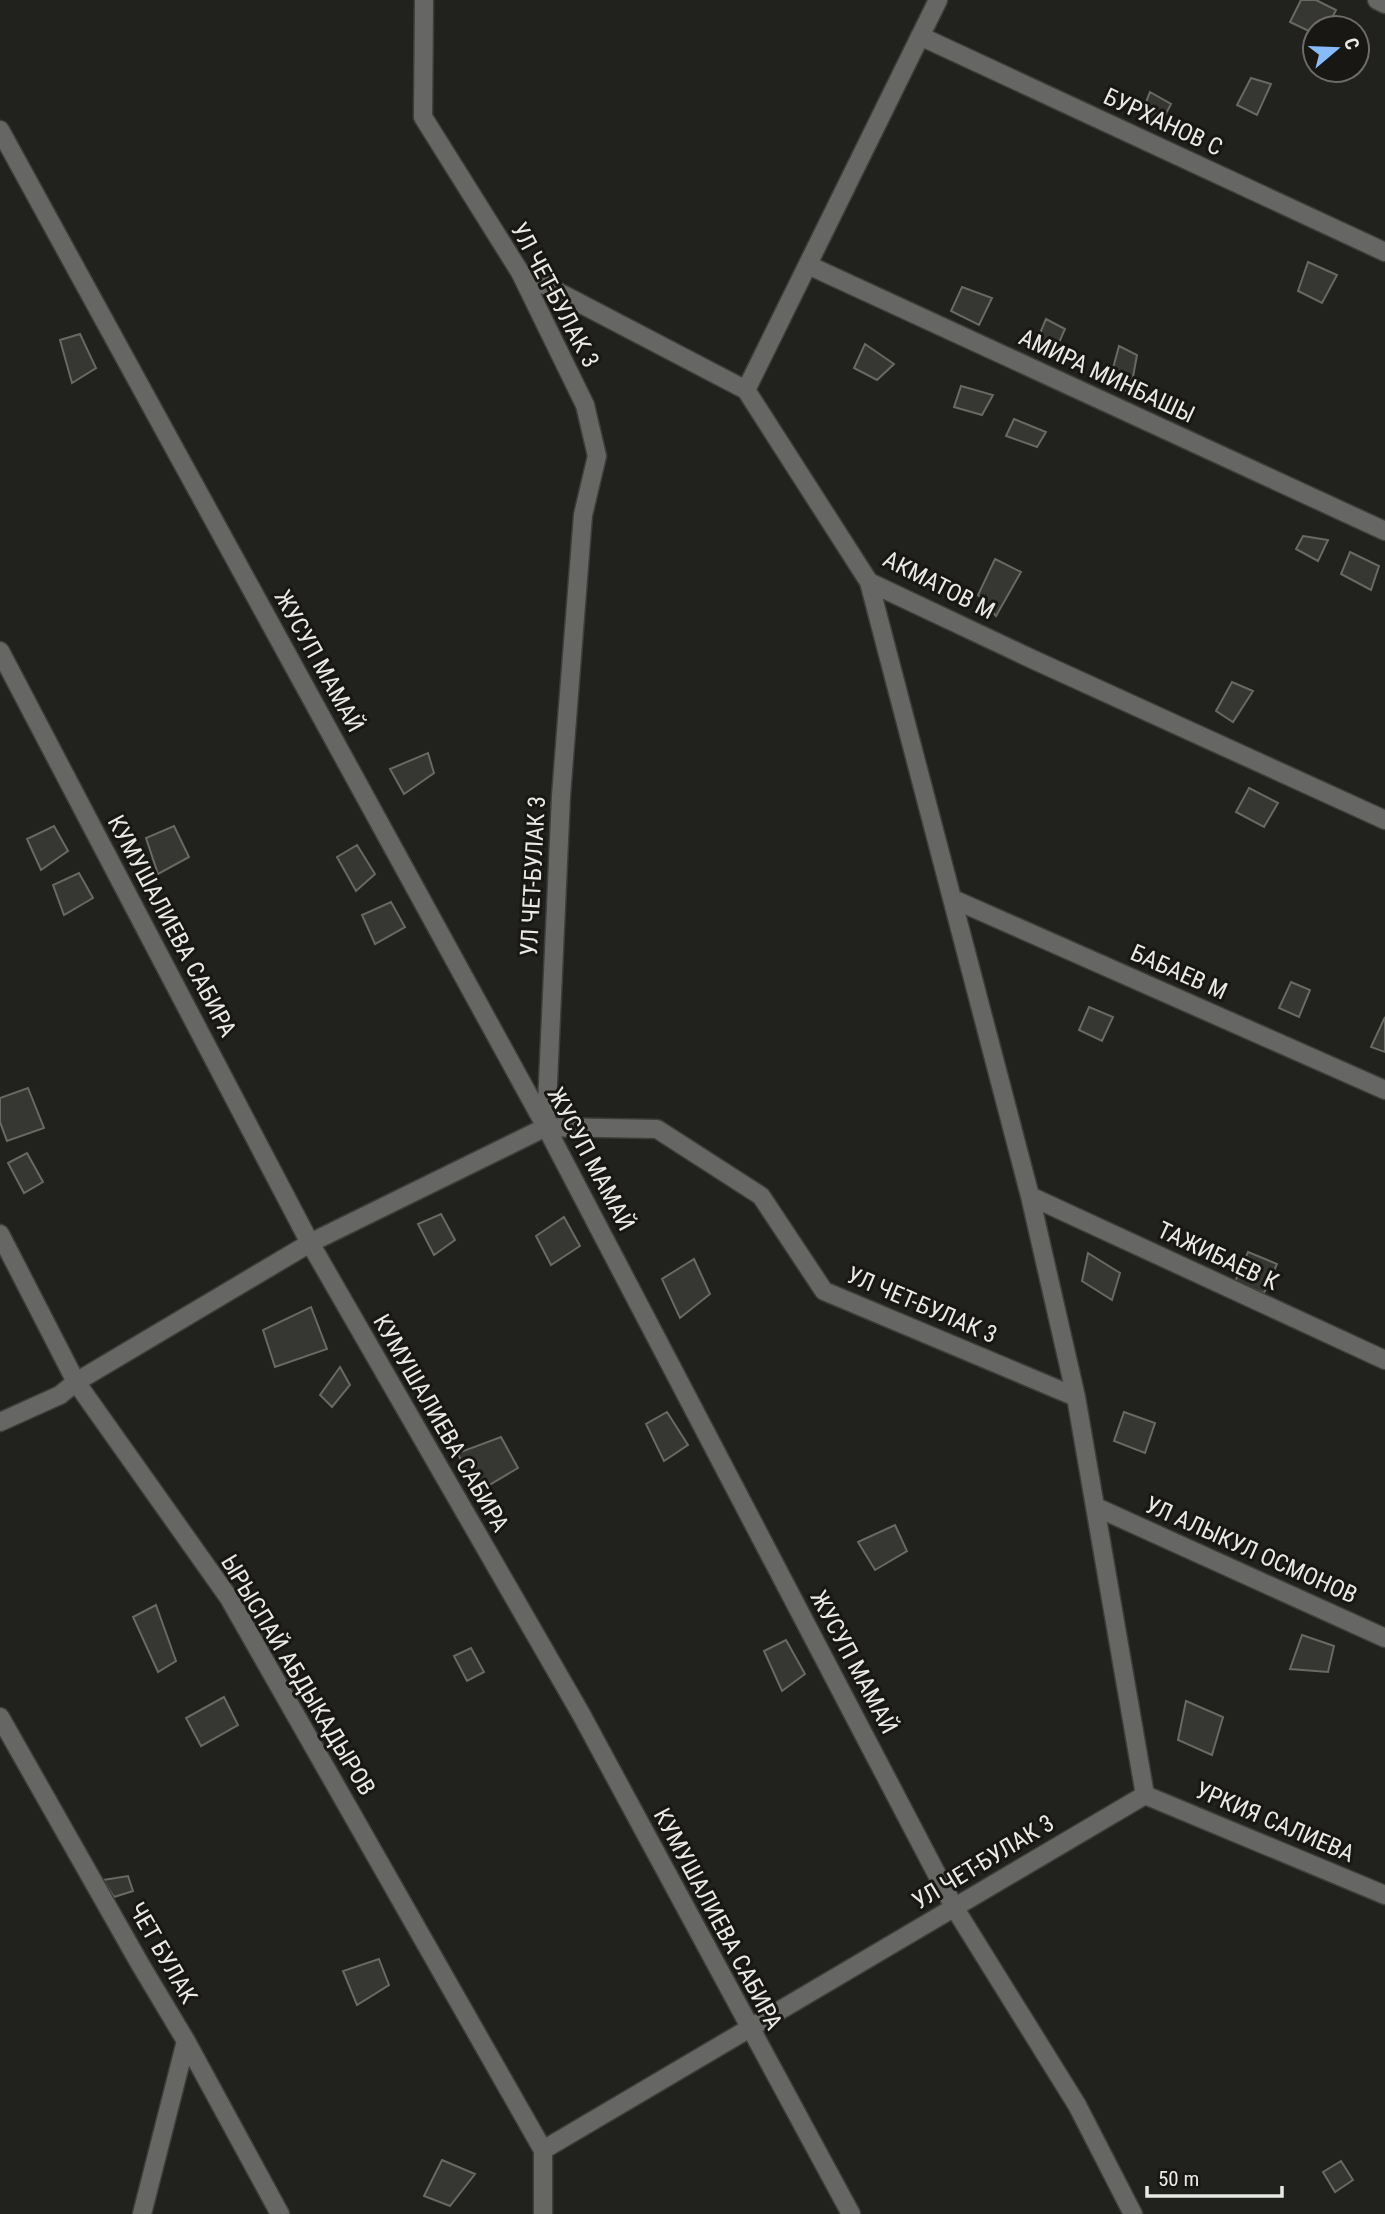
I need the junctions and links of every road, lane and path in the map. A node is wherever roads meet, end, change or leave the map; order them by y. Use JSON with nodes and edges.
{"nodes":[{"id":1,"x":424,"y":0,"type":"edge"},
{"id":2,"x":937,"y":0,"type":"edge"},
{"id":3,"x":1377,"y":0,"type":"edge"},
{"id":4,"x":1385,"y":4,"type":"edge"},
{"id":5,"x":920,"y":36,"type":"junction"},
{"id":6,"x":0,"y":130,"type":"edge"},
{"id":7,"x":1385,"y":252,"type":"edge"},
{"id":8,"x":808,"y":265,"type":"junction"},
{"id":9,"x":520,"y":272,"type":"junction"},
{"id":10,"x":746,"y":390,"type":"junction"},
{"id":11,"x":1385,"y":531,"type":"edge"},
{"id":12,"x":869,"y":582,"type":"junction"},
{"id":13,"x":0,"y":651,"type":"edge"},
{"id":14,"x":1385,"y":820,"type":"edge"},
{"id":15,"x":953,"y":899,"type":"junction"},
{"id":16,"x":1385,"y":1090,"type":"edge"},
{"id":17,"x":546,"y":1126,"type":"junction"},
{"id":18,"x":1030,"y":1196,"type":"junction"},
{"id":19,"x":0,"y":1234,"type":"edge"},
{"id":20,"x":310,"y":1243,"type":"junction"},
{"id":21,"x":1385,"y":1360,"type":"edge"},
{"id":22,"x":76,"y":1382,"type":"junction"},
{"id":23,"x":1076,"y":1397,"type":"junction"},
{"id":24,"x":0,"y":1422,"type":"edge"},
{"id":25,"x":1096,"y":1507,"type":"junction"},
{"id":26,"x":1385,"y":1638,"type":"edge"},
{"id":27,"x":0,"y":1717,"type":"edge"},
{"id":28,"x":1145,"y":1795,"type":"junction"},
{"id":29,"x":1385,"y":1895,"type":"edge"},
{"id":30,"x":954,"y":1907,"type":"junction"},
{"id":31,"x":749,"y":2028,"type":"junction"},
{"id":32,"x":186,"y":2041,"type":"junction"},
{"id":33,"x":543,"y":2150,"type":"junction"},
{"id":34,"x":142,"y":2214,"type":"edge"},
{"id":35,"x":280,"y":2214,"type":"edge"},
{"id":36,"x":543,"y":2214,"type":"edge"},
{"id":37,"x":851,"y":2214,"type":"edge"},
{"id":38,"x":1133,"y":2214,"type":"edge"}],
"edges":[{"from":1,"to":9,"type":"street","name":"УЛ ЧЕТ-БУЛАК 3"},
{"from":2,"to":5,"type":"street"},
{"from":3,"to":4,"type":"street"},
{"from":5,"to":7,"type":"street","name":"БУРХАНОВ С"},
{"from":5,"to":8,"type":"street"},
{"from":6,"to":17,"type":"street","name":"ЖУСУП МАМАЙ"},
{"from":8,"to":10,"type":"street"},
{"from":8,"to":11,"type":"street","name":"АМИРА МИНБАШЫ"},
{"from":9,"to":10,"type":"street","name":"АКМАТОВ М"},
{"from":9,"to":17,"type":"street","name":"УЛ ЧЕТ-БУЛАК 3"},
{"from":10,"to":12,"type":"street","name":"АКМАТОВ М"},
{"from":12,"to":14,"type":"street","name":"АКМАТОВ М"},
{"from":12,"to":15,"type":"street"},
{"from":13,"to":20,"type":"street","name":"КУМУШАЛИЕВА САБИРА"},
{"from":15,"to":16,"type":"street","name":"БАБАЕВ М"},
{"from":15,"to":18,"type":"street"},
{"from":17,"to":20,"type":"street"},
{"from":17,"to":23,"type":"street","name":"УЛ ЧЕТ-БУЛАК 3"},
{"from":17,"to":30,"type":"street","name":"ЖУСУП МАМАЙ"},
{"from":18,"to":21,"type":"street","name":"ТАЖИБАЕВ К"},
{"from":18,"to":23,"type":"street"},
{"from":19,"to":22,"type":"street","name":"ЫРЫСПАЙ АБДЫКАДЫРОВ"},
{"from":20,"to":22,"type":"street"},
{"from":20,"to":31,"type":"street","name":"КУМУШАЛИЕВА САБИРА"},
{"from":22,"to":24,"type":"street"},
{"from":22,"to":33,"type":"street","name":"ЫРЫСПАЙ АБДЫКАДЫРОВ"},
{"from":23,"to":25,"type":"street"},
{"from":25,"to":26,"type":"street","name":"УЛ АЛЫКУЛ ОСМОНОВ"},
{"from":25,"to":28,"type":"street"},
{"from":27,"to":32,"type":"street","name":"ЧЕТ БУЛАК"},
{"from":28,"to":29,"type":"street","name":"УРКИЯ САЛИЕВА"},
{"from":28,"to":30,"type":"street","name":"УЛ ЧЕТ-БУЛАК 3"},
{"from":30,"to":31,"type":"street","name":"УЛ ЧЕТ-БУЛАК 3"},
{"from":30,"to":38,"type":"street","name":"ЖУСУП МАМАЙ"},
{"from":31,"to":33,"type":"street","name":"УЛ ЧЕТ-БУЛАК 3"},
{"from":31,"to":37,"type":"street","name":"КУМУШАЛИЕВА САБИРА"},
{"from":32,"to":34,"type":"street"},
{"from":32,"to":35,"type":"street","name":"ЧЕТ БУЛАК"},
{"from":33,"to":36,"type":"street"}]}
